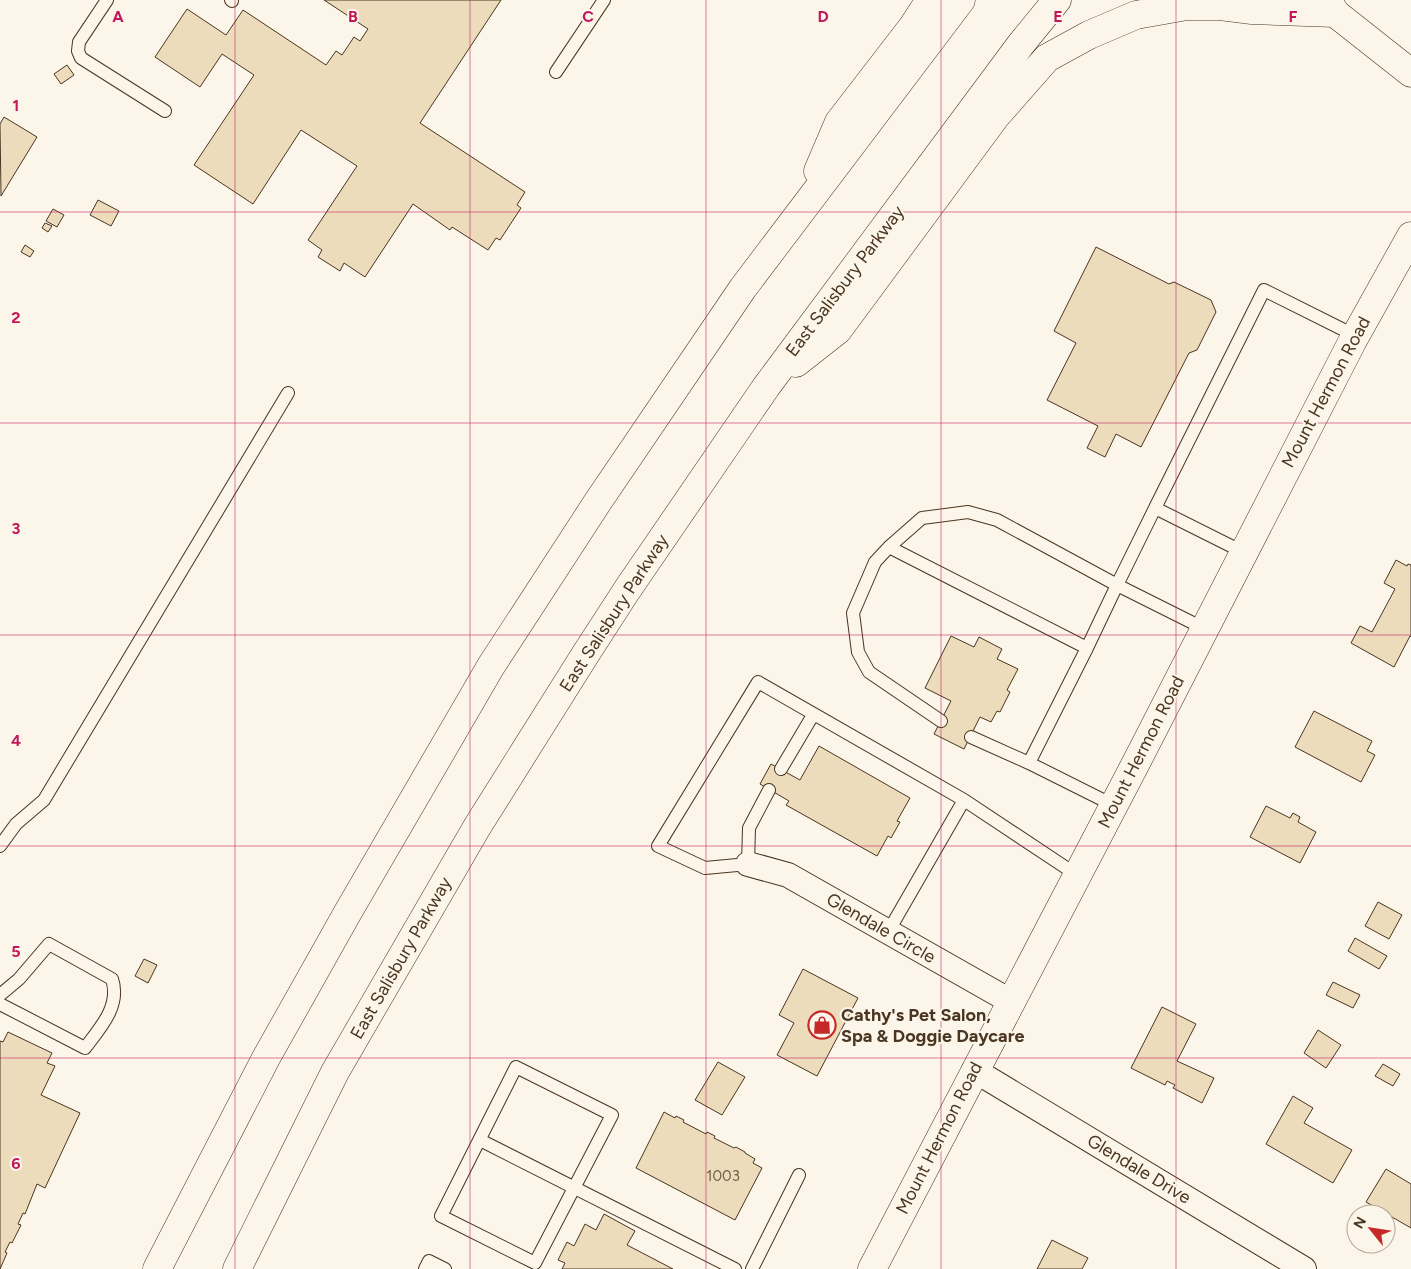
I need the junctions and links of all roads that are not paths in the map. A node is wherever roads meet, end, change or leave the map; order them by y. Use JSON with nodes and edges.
{"nodes":[{"id":1,"x":107,"y":0,"type":"edge"},
{"id":2,"x":604,"y":0,"type":"edge"},
{"id":3,"x":930,"y":0,"type":"edge"},
{"id":4,"x":962,"y":0,"type":"edge"},
{"id":5,"x":1057,"y":0,"type":"edge"},
{"id":6,"x":1327,"y":4,"type":"edge"},
{"id":7,"x":556,"y":72,"type":"dead end"},
{"id":8,"x":1411,"y":73,"type":"edge"},
{"id":9,"x":165,"y":111,"type":"dead end"},
{"id":10,"x":804,"y":207,"type":"junction"},
{"id":11,"x":1411,"y":236,"type":"edge"},
{"id":12,"x":1356,"y":336,"type":"junction"},
{"id":13,"x":766,"y":387,"type":"junction"},
{"id":14,"x":288,"y":392,"type":"dead end"},
{"id":15,"x":1155,"y":508,"type":"junction"},
{"id":16,"x":889,"y":546,"type":"junction"},
{"id":17,"x":1243,"y":552,"type":"junction"},
{"id":18,"x":1117,"y":585,"type":"junction"},
{"id":19,"x":1205,"y":629,"type":"junction"},
{"id":20,"x":1088,"y":648,"type":"junction"},
{"id":21,"x":813,"y":715,"type":"junction"},
{"id":22,"x":941,"y":721,"type":"dead end"},
{"id":23,"x":971,"y":737,"type":"dead end"},
{"id":24,"x":1029,"y":763,"type":"junction"},
{"id":25,"x":781,"y":769,"type":"dead end"},
{"id":26,"x":769,"y":790,"type":"dead end"},
{"id":27,"x":964,"y":800,"type":"junction"},
{"id":28,"x":1113,"y":806,"type":"junction"},
{"id":29,"x":0,"y":846,"type":"edge"},
{"id":30,"x":748,"y":864,"type":"junction"},
{"id":31,"x":1077,"y":875,"type":"junction"},
{"id":32,"x":888,"y":932,"type":"junction"},
{"id":33,"x":0,"y":995,"type":"edge"},
{"id":34,"x":1010,"y":1001,"type":"junction"},
{"id":35,"x":0,"y":1004,"type":"edge"},
{"id":36,"x":974,"y":1070,"type":"junction"},
{"id":37,"x":480,"y":1140,"type":"junction"},
{"id":38,"x":799,"y":1175,"type":"dead end"},
{"id":39,"x":574,"y":1188,"type":"junction"},
{"id":40,"x":535,"y":1266,"type":"edge"},
{"id":41,"x":158,"y":1269,"type":"edge"},
{"id":42,"x":237,"y":1269,"type":"edge"},
{"id":43,"x":424,"y":1269,"type":"edge"},
{"id":44,"x":445,"y":1269,"type":"edge"},
{"id":45,"x":735,"y":1269,"type":"edge"},
{"id":46,"x":752,"y":1269,"type":"edge"},
{"id":47,"x":872,"y":1269,"type":"edge"},
{"id":48,"x":1304,"y":1269,"type":"edge"}],
"edges":[{"from":1,"to":9,"type":"lane"},
{"from":2,"to":7,"type":"lane"},
{"from":3,"to":10,"type":"main road"},
{"from":4,"to":10,"type":"main road"},
{"from":5,"to":13,"type":"main road","name":"East Salisbury Parkway"},
{"from":6,"to":8,"type":"main road"},
{"from":6,"to":13,"type":"main road"},
{"from":10,"to":41,"type":"main road"},
{"from":11,"to":12,"type":"main road","name":"Mount Hermon Road"},
{"from":12,"to":15,"type":"lane"},
{"from":12,"to":17,"type":"main road","name":"Mount Hermon Road"},
{"from":13,"to":42,"type":"main road","name":"East Salisbury Parkway"},
{"from":14,"to":29,"type":"lane"},
{"from":15,"to":17,"type":"lane"},
{"from":15,"to":18,"type":"lane"},
{"from":16,"to":18,"type":"lane"},
{"from":16,"to":20,"type":"lane"},
{"from":16,"to":22,"type":"lane"},
{"from":17,"to":19,"type":"main road","name":"Mount Hermon Road"},
{"from":18,"to":19,"type":"lane"},
{"from":18,"to":20,"type":"lane"},
{"from":19,"to":28,"type":"main road","name":"Mount Hermon Road"},
{"from":20,"to":24,"type":"lane"},
{"from":21,"to":25,"type":"lane"},
{"from":21,"to":27,"type":"lane"},
{"from":21,"to":30,"type":"lane"},
{"from":23,"to":24,"type":"lane"},
{"from":24,"to":28,"type":"lane"},
{"from":26,"to":30,"type":"lane"},
{"from":27,"to":31,"type":"lane"},
{"from":27,"to":32,"type":"lane"},
{"from":28,"to":31,"type":"main road","name":"Mount Hermon Road"},
{"from":30,"to":32,"type":"street","name":"Glendale Circle"},
{"from":31,"to":34,"type":"main road","name":"Mount Hermon Road"},
{"from":32,"to":34,"type":"street","name":"Glendale Circle"},
{"from":33,"to":35,"type":"lane"},
{"from":34,"to":36,"type":"main road","name":"Mount Hermon Road"},
{"from":36,"to":47,"type":"main road","name":"Mount Hermon Road"},
{"from":36,"to":48,"type":"street","name":"Glendale Drive"},
{"from":37,"to":39,"type":"lane"},
{"from":37,"to":39,"type":"lane"},
{"from":37,"to":40,"type":"lane"},
{"from":38,"to":46,"type":"lane"},
{"from":39,"to":40,"type":"lane"},
{"from":39,"to":45,"type":"lane"},
{"from":43,"to":44,"type":"lane"}]}
